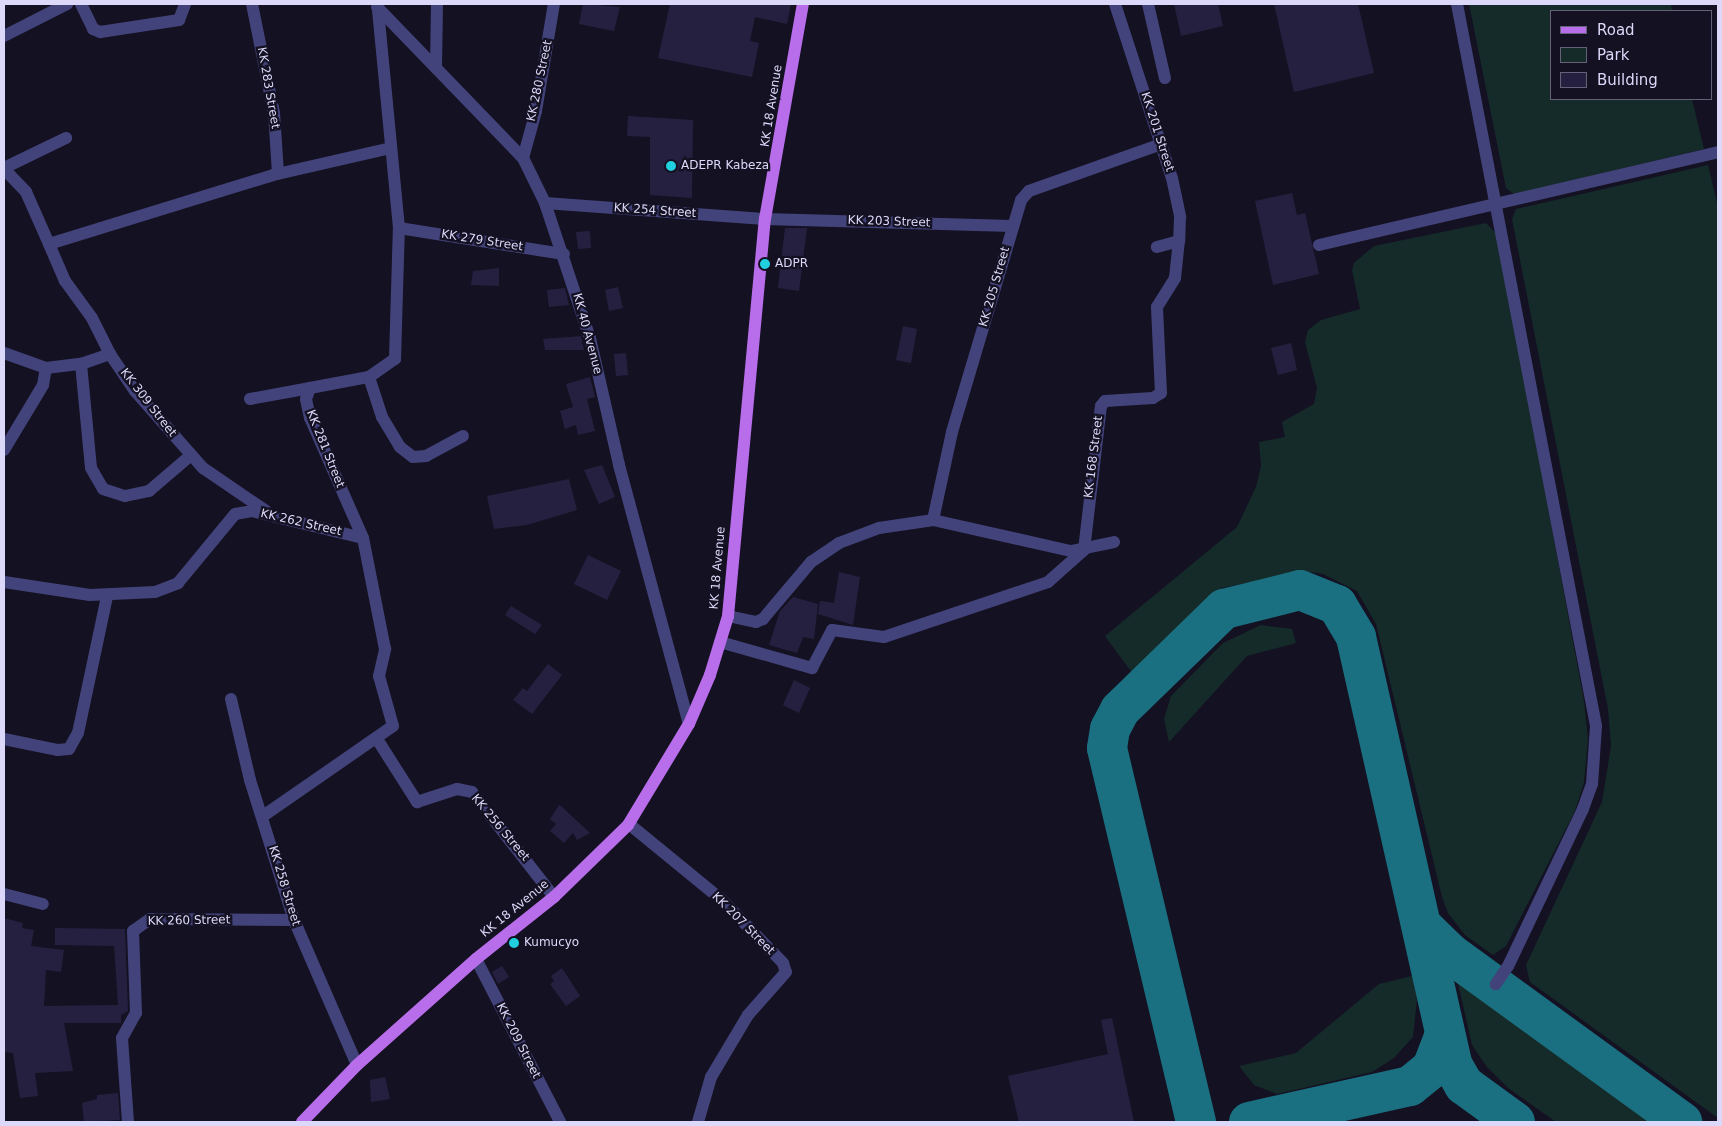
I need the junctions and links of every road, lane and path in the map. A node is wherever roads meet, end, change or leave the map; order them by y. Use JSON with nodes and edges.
{"nodes":[{"id":1,"x":67,"y":4,"type":"edge"},
{"id":2,"x":81,"y":4,"type":"edge"},
{"id":3,"x":185,"y":4,"type":"edge"},
{"id":4,"x":252,"y":4,"type":"edge"},
{"id":5,"x":437,"y":4,"type":"edge"},
{"id":6,"x":554,"y":4,"type":"edge"},
{"id":7,"x":804,"y":4,"type":"edge"},
{"id":8,"x":1115,"y":4,"type":"edge"},
{"id":9,"x":1148,"y":4,"type":"edge"},
{"id":10,"x":1457,"y":4,"type":"edge"},
{"id":11,"x":375,"y":6,"type":"edge"},
{"id":12,"x":4,"y":36,"type":"edge"},
{"id":13,"x":436,"y":68,"type":"junction"},
{"id":14,"x":1165,"y":78,"type":"dead end"},
{"id":15,"x":66,"y":138,"type":"dead end"},
{"id":16,"x":1159,"y":145,"type":"junction"},
{"id":17,"x":391,"y":148,"type":"junction"},
{"id":18,"x":1718,"y":152,"type":"edge"},
{"id":19,"x":523,"y":158,"type":"junction"},
{"id":20,"x":4,"y":168,"type":"edge"},
{"id":21,"x":278,"y":174,"type":"junction"},
{"id":22,"x":544,"y":202,"type":"junction"},
{"id":23,"x":1498,"y":205,"type":"junction"},
{"id":24,"x":765,"y":219,"type":"junction"},
{"id":25,"x":1012,"y":226,"type":"junction"},
{"id":26,"x":399,"y":228,"type":"junction"},
{"id":27,"x":1179,"y":241,"type":"junction"},
{"id":28,"x":49,"y":244,"type":"junction"},
{"id":29,"x":1319,"y":245,"type":"dead end"},
{"id":30,"x":1157,"y":247,"type":"dead end"},
{"id":31,"x":564,"y":254,"type":"junction"},
{"id":32,"x":4,"y":353,"type":"edge"},
{"id":33,"x":110,"y":354,"type":"junction"},
{"id":34,"x":81,"y":364,"type":"junction"},
{"id":35,"x":46,"y":368,"type":"junction"},
{"id":36,"x":369,"y":377,"type":"junction"},
{"id":37,"x":310,"y":388,"type":"junction"},
{"id":38,"x":250,"y":399,"type":"dead end"},
{"id":39,"x":463,"y":436,"type":"dead end"},
{"id":40,"x":4,"y":450,"type":"edge"},
{"id":41,"x":191,"y":455,"type":"junction"},
{"id":42,"x":277,"y":517,"type":"junction"},
{"id":43,"x":933,"y":520,"type":"junction"},
{"id":44,"x":363,"y":538,"type":"junction"},
{"id":45,"x":1114,"y":542,"type":"dead end"},
{"id":46,"x":1084,"y":550,"type":"junction"},
{"id":47,"x":4,"y":582,"type":"edge"},
{"id":48,"x":107,"y":596,"type":"junction"},
{"id":49,"x":728,"y":616,"type":"junction"},
{"id":50,"x":720,"y":642,"type":"junction"},
{"id":51,"x":231,"y":699,"type":"dead end"},
{"id":52,"x":689,"y":724,"type":"junction"},
{"id":53,"x":4,"y":739,"type":"edge"},
{"id":54,"x":376,"y":739,"type":"junction"},
{"id":55,"x":263,"y":816,"type":"junction"},
{"id":56,"x":629,"y":824,"type":"junction"},
{"id":57,"x":4,"y":894,"type":"edge"},
{"id":58,"x":554,"y":897,"type":"junction"},
{"id":59,"x":43,"y":904,"type":"dead end"},
{"id":60,"x":294,"y":920,"type":"junction"},
{"id":61,"x":476,"y":959,"type":"junction"},
{"id":62,"x":1496,"y":984,"type":"dead end"},
{"id":63,"x":357,"y":1065,"type":"junction"},
{"id":64,"x":128,"y":1122,"type":"edge"},
{"id":65,"x":302,"y":1122,"type":"edge"},
{"id":66,"x":560,"y":1122,"type":"edge"},
{"id":67,"x":698,"y":1122,"type":"edge"}],
"edges":[{"from":1,"to":12,"type":"street"},
{"from":2,"to":3,"type":"street"},
{"from":4,"to":21,"type":"street","name":"KK 283 Street"},
{"from":5,"to":13,"type":"street"},
{"from":6,"to":19,"type":"street","name":"KK 280 Street"},
{"from":7,"to":24,"type":"main road","name":"KK 18 Avenue"},
{"from":8,"to":16,"type":"street","name":"KK 201 Street"},
{"from":9,"to":14,"type":"street"},
{"from":10,"to":23,"type":"street"},
{"from":11,"to":13,"type":"street","name":"KK 40 Avenue"},
{"from":11,"to":17,"type":"street"},
{"from":13,"to":19,"type":"street","name":"KK 40 Avenue"},
{"from":15,"to":20,"type":"street"},
{"from":16,"to":25,"type":"street","name":"KK 205 Street"},
{"from":16,"to":27,"type":"street","name":"KK 201 Street"},
{"from":17,"to":21,"type":"street"},
{"from":17,"to":26,"type":"street"},
{"from":18,"to":23,"type":"street"},
{"from":19,"to":22,"type":"street","name":"KK 40 Avenue"},
{"from":20,"to":28,"type":"street","name":"KK 309 Street"},
{"from":21,"to":28,"type":"street"},
{"from":22,"to":24,"type":"street","name":"KK 254 Street"},
{"from":22,"to":31,"type":"street","name":"KK 40 Avenue"},
{"from":23,"to":29,"type":"street"},
{"from":23,"to":62,"type":"street"},
{"from":24,"to":25,"type":"street","name":"KK 203 Street"},
{"from":24,"to":49,"type":"main road","name":"KK 18 Avenue"},
{"from":25,"to":43,"type":"street","name":"KK 205 Street"},
{"from":26,"to":31,"type":"street","name":"KK 279 Street"},
{"from":26,"to":36,"type":"street"},
{"from":27,"to":30,"type":"street"},
{"from":27,"to":46,"type":"street","name":"KK 168 Street"},
{"from":28,"to":33,"type":"street","name":"KK 309 Street"},
{"from":31,"to":52,"type":"street","name":"KK 40 Avenue"},
{"from":32,"to":35,"type":"street"},
{"from":33,"to":34,"type":"street"},
{"from":33,"to":41,"type":"street","name":"KK 309 Street"},
{"from":34,"to":35,"type":"street"},
{"from":34,"to":41,"type":"street"},
{"from":35,"to":40,"type":"street"},
{"from":36,"to":37,"type":"street"},
{"from":36,"to":39,"type":"street"},
{"from":37,"to":38,"type":"street"},
{"from":37,"to":44,"type":"street","name":"KK 281 Street"},
{"from":41,"to":42,"type":"street","name":"KK 309 Street"},
{"from":42,"to":44,"type":"street","name":"KK 262 Street"},
{"from":42,"to":48,"type":"street","name":"KK 262 Street"},
{"from":43,"to":46,"type":"street"},
{"from":43,"to":49,"type":"street"},
{"from":44,"to":54,"type":"street","name":"KK 281 Street"},
{"from":45,"to":46,"type":"street"},
{"from":46,"to":50,"type":"street"},
{"from":47,"to":48,"type":"street","name":"KK 262 Street"},
{"from":48,"to":53,"type":"street"},
{"from":49,"to":50,"type":"main road","name":"KK 18 Avenue"},
{"from":50,"to":52,"type":"main road","name":"KK 18 Avenue"},
{"from":51,"to":55,"type":"street","name":"KK 258 Street"},
{"from":52,"to":56,"type":"main road","name":"KK 18 Avenue"},
{"from":54,"to":55,"type":"street","name":"KK 281 Street"},
{"from":54,"to":58,"type":"street","name":"KK 256 Street"},
{"from":55,"to":60,"type":"street","name":"KK 258 Street"},
{"from":56,"to":58,"type":"main road","name":"KK 18 Avenue"},
{"from":56,"to":67,"type":"street","name":"KK 207 Street"},
{"from":57,"to":59,"type":"street"},
{"from":58,"to":61,"type":"main road","name":"KK 18 Avenue"},
{"from":60,"to":63,"type":"street","name":"KK 258 Street"},
{"from":60,"to":64,"type":"street","name":"KK 260 Street"},
{"from":61,"to":63,"type":"main road","name":"KK 18 Avenue"},
{"from":61,"to":66,"type":"street","name":"KK 209 Street"},
{"from":63,"to":65,"type":"main road","name":"KK 18 Avenue"}]}
